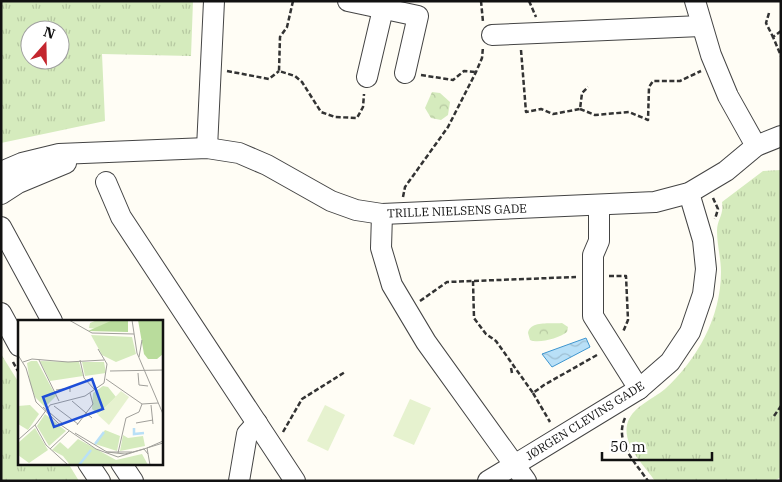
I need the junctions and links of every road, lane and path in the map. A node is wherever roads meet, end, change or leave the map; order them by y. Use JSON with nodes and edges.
{"nodes":[{"id":1,"x":214,"y":1,"type":"edge"},
{"id":2,"x":293,"y":1,"type":"edge"},
{"id":3,"x":348,"y":1,"type":"edge"},
{"id":4,"x":481,"y":1,"type":"edge"},
{"id":5,"x":695,"y":1,"type":"edge"},
{"id":6,"x":383,"y":9,"type":"junction"},
{"id":7,"x":769,"y":13,"type":"dead end"},
{"id":8,"x":701,"y":26,"type":"junction"},
{"id":9,"x":781,"y":32,"type":"edge"},
{"id":10,"x":520,"y":34,"type":"junction"},
{"id":11,"x":486,"y":35,"type":"junction"},
{"id":12,"x":773,"y":37,"type":"junction"},
{"id":13,"x":781,"y":56,"type":"edge"},
{"id":14,"x":715,"y":65,"type":"junction"},
{"id":15,"x":220,"y":70,"type":"dead end"},
{"id":16,"x":279,"y":71,"type":"junction"},
{"id":17,"x":476,"y":72,"type":"junction"},
{"id":18,"x":405,"y":73,"type":"joint"},
{"id":19,"x":367,"y":77,"type":"joint"},
{"id":20,"x":588,"y":87,"type":"dead end"},
{"id":21,"x":580,"y":109,"type":"junction"},
{"id":22,"x":781,"y":136,"type":"edge"},
{"id":23,"x":756,"y":146,"type":"junction"},
{"id":24,"x":207,"y":148,"type":"junction"},
{"id":25,"x":99,"y":153,"type":"junction"},
{"id":26,"x":1,"y":172,"type":"edge"},
{"id":27,"x":106,"y":182,"type":"dead end"},
{"id":28,"x":689,"y":193,"type":"junction"},
{"id":29,"x":1,"y":194,"type":"edge"},
{"id":30,"x":599,"y":206,"type":"junction"},
{"id":31,"x":392,"y":214,"type":"junction"},
{"id":32,"x":1,"y":227,"type":"edge"},
{"id":33,"x":593,"y":277,"type":"junction"},
{"id":34,"x":473,"y":281,"type":"junction"},
{"id":35,"x":406,"y":310,"type":"junction"},
{"id":36,"x":1,"y":313,"type":"edge"},
{"id":37,"x":51,"y":320,"type":"edge"},
{"id":38,"x":18,"y":344,"type":"edge"},
{"id":39,"x":611,"y":345,"type":"junction"},
{"id":40,"x":514,"y":366,"type":"junction"},
{"id":41,"x":345,"y":372,"type":"dead end"},
{"id":42,"x":512,"y":373,"type":"dead end"},
{"id":43,"x":639,"y":388,"type":"junction"},
{"id":44,"x":534,"y":393,"type":"junction"},
{"id":45,"x":781,"y":406,"type":"edge"},
{"id":46,"x":628,"y":414,"type":"dead end"},
{"id":47,"x":774,"y":416,"type":"dead end"},
{"id":48,"x":257,"y":424,"type":"junction"},
{"id":49,"x":558,"y":437,"type":"junction"},
{"id":50,"x":273,"y":448,"type":"junction"},
{"id":51,"x":89,"y":464,"type":"edge"},
{"id":52,"x":122,"y":464,"type":"edge"},
{"id":53,"x":520,"y":473,"type":"edge"},
{"id":54,"x":100,"y":481,"type":"edge"},
{"id":55,"x":133,"y":481,"type":"edge"},
{"id":56,"x":239,"y":481,"type":"edge"},
{"id":57,"x":295,"y":481,"type":"edge"},
{"id":58,"x":488,"y":481,"type":"edge"},
{"id":59,"x":648,"y":481,"type":"edge"}],
"edges":[{"from":1,"to":24,"type":"street"},
{"from":2,"to":16,"type":"path"},
{"from":3,"to":6,"type":"street"},
{"from":4,"to":11,"type":"path"},
{"from":5,"to":8,"type":"street"},
{"from":6,"to":18,"type":"street"},
{"from":6,"to":19,"type":"street"},
{"from":7,"to":12,"type":"path"},
{"from":8,"to":10,"type":"street"},
{"from":8,"to":14,"type":"street"},
{"from":9,"to":12,"type":"path"},
{"from":10,"to":11,"type":"street"},
{"from":10,"to":21,"type":"path"},
{"from":11,"to":17,"type":"path"},
{"from":12,"to":13,"type":"path"},
{"from":14,"to":21,"type":"path"},
{"from":14,"to":23,"type":"street"},
{"from":15,"to":16,"type":"path"},
{"from":16,"to":19,"type":"path"},
{"from":17,"to":18,"type":"path"},
{"from":17,"to":31,"type":"path"},
{"from":20,"to":21,"type":"path"},
{"from":22,"to":23,"type":"street","name":"TRILLE NIELSENS GADE"},
{"from":23,"to":28,"type":"street","name":"TRILLE NIELSENS GADE"},
{"from":24,"to":25,"type":"street","name":"TRILLE NIELSENS GADE"},
{"from":24,"to":31,"type":"street","name":"TRILLE NIELSENS GADE"},
{"from":25,"to":26,"type":"street","name":"TRILLE NIELSENS GADE"},
{"from":25,"to":29,"type":"street","name":"TRILLE NIELSENS GADE"},
{"from":27,"to":48,"type":"street"},
{"from":28,"to":30,"type":"street","name":"TRILLE NIELSENS GADE"},
{"from":28,"to":43,"type":"street","name":"JØRGEN CLEVINS GADE"},
{"from":30,"to":31,"type":"street","name":"TRILLE NIELSENS GADE"},
{"from":30,"to":33,"type":"street"},
{"from":31,"to":35,"type":"street","name":"JØRGEN CLEVINS GADE"},
{"from":32,"to":37,"type":"street"},
{"from":33,"to":34,"type":"path"},
{"from":33,"to":39,"type":"street"},
{"from":33,"to":39,"type":"path"},
{"from":34,"to":35,"type":"path"},
{"from":34,"to":40,"type":"path"},
{"from":35,"to":53,"type":"street","name":"JØRGEN CLEVINS GADE"},
{"from":36,"to":38,"type":"street"},
{"from":39,"to":43,"type":"street"},
{"from":39,"to":44,"type":"path"},
{"from":40,"to":42,"type":"path"},
{"from":40,"to":44,"type":"path"},
{"from":41,"to":50,"type":"path"},
{"from":43,"to":49,"type":"street","name":"JØRGEN CLEVINS GADE"},
{"from":44,"to":49,"type":"path"},
{"from":45,"to":47,"type":"path"},
{"from":46,"to":59,"type":"path"},
{"from":48,"to":50,"type":"street"},
{"from":48,"to":56,"type":"street"},
{"from":49,"to":53,"type":"street","name":"JØRGEN CLEVINS GADE"},
{"from":50,"to":57,"type":"street"},
{"from":51,"to":54,"type":"street"},
{"from":52,"to":55,"type":"street"},
{"from":53,"to":58,"type":"street"}]}
